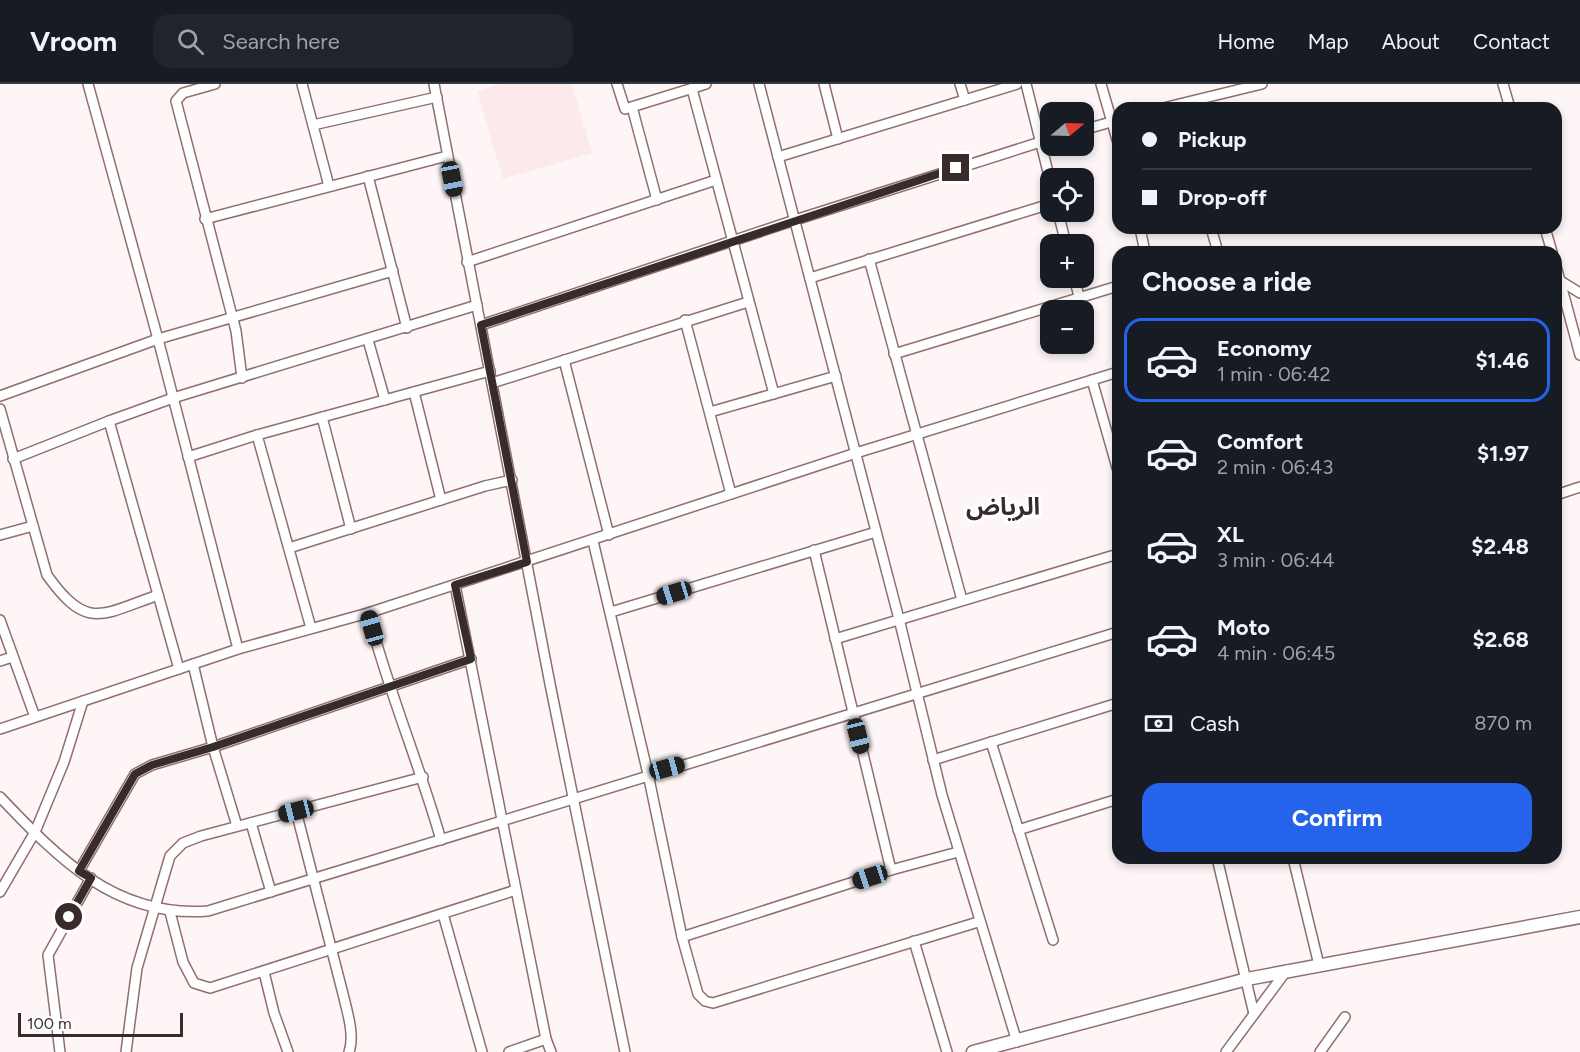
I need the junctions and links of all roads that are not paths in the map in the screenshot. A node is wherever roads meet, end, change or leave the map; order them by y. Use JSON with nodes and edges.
{"nodes":[{"id":1,"x":88,"y":84,"type":"edge"},
{"id":2,"x":215,"y":84,"type":"edge"},
{"id":3,"x":302,"y":84,"type":"edge"},
{"id":4,"x":434,"y":84,"type":"edge"},
{"id":5,"x":617,"y":84,"type":"edge"},
{"id":6,"x":706,"y":84,"type":"edge"},
{"id":7,"x":759,"y":84,"type":"edge"},
{"id":8,"x":824,"y":84,"type":"edge"},
{"id":9,"x":960,"y":84,"type":"edge"},
{"id":10,"x":1017,"y":84,"type":"edge"},
{"id":11,"x":1026,"y":84,"type":"edge"},
{"id":12,"x":1101,"y":84,"type":"edge"},
{"id":13,"x":1262,"y":84,"type":"edge"},
{"id":14,"x":1503,"y":84,"type":"edge"},
{"id":15,"x":692,"y":89,"type":"junction"},
{"id":16,"x":437,"y":97,"type":"junction"},
{"id":17,"x":964,"y":100,"type":"junction"},
{"id":18,"x":1187,"y":102,"type":"edge"},
{"id":19,"x":1508,"y":102,"type":"edge"},
{"id":20,"x":632,"y":107,"type":"junction"},
{"id":21,"x":1112,"y":115,"type":"edge"},
{"id":22,"x":1112,"y":122,"type":"edge"},
{"id":23,"x":313,"y":125,"type":"junction"},
{"id":24,"x":1040,"y":125,"type":"edge"},
{"id":25,"x":1094,"y":127,"type":"edge"},
{"id":26,"x":838,"y":139,"type":"junction"},
{"id":27,"x":1040,"y":142,"type":"edge"},
{"id":28,"x":447,"y":156,"type":"junction"},
{"id":29,"x":778,"y":157,"type":"junction"},
{"id":30,"x":368,"y":176,"type":"junction"},
{"id":31,"x":716,"y":180,"type":"junction"},
{"id":32,"x":329,"y":186,"type":"junction"},
{"id":33,"x":657,"y":200,"type":"junction"},
{"id":34,"x":1040,"y":207,"type":"edge"},
{"id":35,"x":206,"y":219,"type":"junction"},
{"id":36,"x":795,"y":220,"type":"junction"},
{"id":37,"x":732,"y":241,"type":"junction"},
{"id":38,"x":869,"y":259,"type":"junction"},
{"id":39,"x":467,"y":262,"type":"junction"},
{"id":40,"x":393,"y":271,"type":"junction"},
{"id":41,"x":810,"y":278,"type":"junction"},
{"id":42,"x":1562,"y":282,"type":"edge"},
{"id":43,"x":1077,"y":288,"type":"edge"},
{"id":44,"x":1112,"y":288,"type":"edge"},
{"id":45,"x":1562,"y":291,"type":"edge"},
{"id":46,"x":1580,"y":293,"type":"edge"},
{"id":47,"x":1079,"y":296,"type":"junction"},
{"id":48,"x":748,"y":302,"type":"junction"},
{"id":49,"x":477,"y":305,"type":"junction"},
{"id":50,"x":233,"y":316,"type":"junction"},
{"id":51,"x":685,"y":320,"type":"junction"},
{"id":52,"x":481,"y":325,"type":"junction"},
{"id":53,"x":407,"y":328,"type":"junction"},
{"id":54,"x":159,"y":339,"type":"junction"},
{"id":55,"x":368,"y":340,"type":"junction"},
{"id":56,"x":894,"y":354,"type":"junction"},
{"id":57,"x":1580,"y":355,"type":"edge"},
{"id":58,"x":564,"y":360,"type":"junction"},
{"id":59,"x":490,"y":371,"type":"junction"},
{"id":60,"x":1112,"y":374,"type":"edge"},
{"id":61,"x":836,"y":376,"type":"junction"},
{"id":62,"x":242,"y":378,"type":"junction"},
{"id":63,"x":1092,"y":380,"type":"junction"},
{"id":64,"x":492,"y":383,"type":"junction"},
{"id":65,"x":414,"y":392,"type":"junction"},
{"id":66,"x":774,"y":394,"type":"junction"},
{"id":67,"x":0,"y":396,"type":"edge"},
{"id":68,"x":173,"y":398,"type":"junction"},
{"id":69,"x":385,"y":400,"type":"junction"},
{"id":70,"x":0,"y":409,"type":"edge"},
{"id":71,"x":710,"y":412,"type":"junction"},
{"id":72,"x":322,"y":417,"type":"junction"},
{"id":73,"x":109,"y":421,"type":"junction"},
{"id":74,"x":916,"y":434,"type":"junction"},
{"id":75,"x":257,"y":435,"type":"junction"},
{"id":76,"x":1112,"y":450,"type":"edge"},
{"id":77,"x":856,"y":453,"type":"junction"},
{"id":78,"x":188,"y":457,"type":"junction"},
{"id":79,"x":13,"y":459,"type":"junction"},
{"id":80,"x":512,"y":480,"type":"junction"},
{"id":81,"x":1580,"y":488,"type":"edge"},
{"id":82,"x":1562,"y":493,"type":"edge"},
{"id":83,"x":731,"y":494,"type":"junction"},
{"id":84,"x":441,"y":500,"type":"junction"},
{"id":85,"x":33,"y":526,"type":"junction"},
{"id":86,"x":351,"y":529,"type":"junction"},
{"id":87,"x":876,"y":532,"type":"junction"},
{"id":88,"x":609,"y":535,"type":"junction"},
{"id":89,"x":0,"y":536,"type":"edge"},
{"id":90,"x":593,"y":540,"type":"junction"},
{"id":91,"x":289,"y":548,"type":"junction"},
{"id":92,"x":814,"y":550,"type":"junction"},
{"id":93,"x":1112,"y":556,"type":"edge"},
{"id":94,"x":527,"y":562,"type":"junction"},
{"id":95,"x":455,"y":585,"type":"junction"},
{"id":96,"x":158,"y":595,"type":"junction"},
{"id":97,"x":963,"y":600,"type":"junction"},
{"id":98,"x":611,"y":612,"type":"junction"},
{"id":99,"x":368,"y":613,"type":"junction"},
{"id":100,"x":899,"y":619,"type":"junction"},
{"id":101,"x":0,"y":620,"type":"edge"},
{"id":102,"x":311,"y":628,"type":"junction"},
{"id":103,"x":1112,"y":634,"type":"edge"},
{"id":104,"x":835,"y":639,"type":"junction"},
{"id":105,"x":238,"y":649,"type":"junction"},
{"id":106,"x":12,"y":657,"type":"junction"},
{"id":107,"x":471,"y":659,"type":"junction"},
{"id":108,"x":0,"y":661,"type":"edge"},
{"id":109,"x":193,"y":664,"type":"junction"},
{"id":110,"x":179,"y":669,"type":"junction"},
{"id":111,"x":392,"y":687,"type":"junction"},
{"id":112,"x":916,"y":694,"type":"junction"},
{"id":113,"x":83,"y":701,"type":"junction"},
{"id":114,"x":1112,"y":706,"type":"edge"},
{"id":115,"x":852,"y":714,"type":"junction"},
{"id":116,"x":35,"y":717,"type":"junction"},
{"id":117,"x":0,"y":729,"type":"edge"},
{"id":118,"x":991,"y":742,"type":"junction"},
{"id":119,"x":213,"y":747,"type":"junction"},
{"id":120,"x":933,"y":760,"type":"junction"},
{"id":121,"x":648,"y":774,"type":"junction"},
{"id":122,"x":423,"y":777,"type":"junction"},
{"id":123,"x":0,"y":797,"type":"edge"},
{"id":124,"x":574,"y":797,"type":"junction"},
{"id":125,"x":1112,"y":801,"type":"edge"},
{"id":126,"x":296,"y":811,"type":"junction"},
{"id":127,"x":502,"y":820,"type":"junction"},
{"id":128,"x":251,"y":823,"type":"junction"},
{"id":129,"x":237,"y":826,"type":"junction"},
{"id":130,"x":1018,"y":830,"type":"junction"},
{"id":131,"x":35,"y":832,"type":"junction"},
{"id":132,"x":441,"y":840,"type":"junction"},
{"id":133,"x":958,"y":852,"type":"junction"},
{"id":134,"x":1218,"y":864,"type":"edge"},
{"id":135,"x":1294,"y":864,"type":"edge"},
{"id":136,"x":891,"y":870,"type":"junction"},
{"id":137,"x":79,"y":871,"type":"junction"},
{"id":138,"x":91,"y":878,"type":"junction"},
{"id":139,"x":315,"y":879,"type":"junction"},
{"id":140,"x":516,"y":890,"type":"junction"},
{"id":141,"x":0,"y":892,"type":"edge"},
{"id":142,"x":271,"y":892,"type":"junction"},
{"id":143,"x":153,"y":909,"type":"junction"},
{"id":144,"x":170,"y":912,"type":"junction"},
{"id":145,"x":443,"y":914,"type":"junction"},
{"id":146,"x":1580,"y":917,"type":"edge"},
{"id":147,"x":978,"y":922,"type":"junction"},
{"id":148,"x":682,"y":938,"type":"junction"},
{"id":149,"x":1053,"y":940,"type":"dead end"},
{"id":150,"x":914,"y":941,"type":"junction"},
{"id":151,"x":332,"y":950,"type":"junction"},
{"id":152,"x":1319,"y":965,"type":"junction"},
{"id":153,"x":1287,"y":970,"type":"junction"},
{"id":154,"x":264,"y":972,"type":"junction"},
{"id":155,"x":1247,"y":979,"type":"junction"},
{"id":156,"x":1254,"y":1014,"type":"junction"},
{"id":157,"x":1345,"y":1017,"type":"dead end"},
{"id":158,"x":546,"y":1039,"type":"junction"},
{"id":159,"x":1017,"y":1042,"type":"junction"},
{"id":160,"x":60,"y":1052,"type":"edge"},
{"id":161,"x":126,"y":1052,"type":"edge"},
{"id":162,"x":288,"y":1052,"type":"edge"},
{"id":163,"x":349,"y":1052,"type":"edge"},
{"id":164,"x":482,"y":1052,"type":"edge"},
{"id":165,"x":509,"y":1052,"type":"edge"},
{"id":166,"x":551,"y":1052,"type":"edge"},
{"id":167,"x":625,"y":1052,"type":"edge"},
{"id":168,"x":947,"y":1052,"type":"edge"},
{"id":169,"x":973,"y":1052,"type":"edge"},
{"id":170,"x":1226,"y":1052,"type":"edge"},
{"id":171,"x":1320,"y":1052,"type":"edge"}],
"edges":[{"from":1,"to":54,"type":"street"},
{"from":2,"to":35,"type":"street"},
{"from":3,"to":23,"type":"street"},
{"from":4,"to":16,"type":"street"},
{"from":5,"to":20,"type":"street"},
{"from":6,"to":15,"type":"street"},
{"from":7,"to":29,"type":"street"},
{"from":8,"to":26,"type":"street"},
{"from":9,"to":17,"type":"street"},
{"from":10,"to":17,"type":"street"},
{"from":11,"to":24,"type":"street"},
{"from":12,"to":21,"type":"street"},
{"from":13,"to":18,"type":"street"},
{"from":14,"to":19,"type":"street"},
{"from":15,"to":20,"type":"street"},
{"from":15,"to":31,"type":"street"},
{"from":16,"to":23,"type":"street"},
{"from":16,"to":28,"type":"street"},
{"from":17,"to":26,"type":"street"},
{"from":20,"to":33,"type":"street"},
{"from":22,"to":25,"type":"street"},
{"from":23,"to":32,"type":"street"},
{"from":26,"to":29,"type":"street"},
{"from":27,"to":36,"type":"street"},
{"from":28,"to":30,"type":"street"},
{"from":28,"to":39,"type":"street"},
{"from":29,"to":36,"type":"street"},
{"from":30,"to":32,"type":"street"},
{"from":30,"to":40,"type":"street"},
{"from":31,"to":33,"type":"street"},
{"from":31,"to":37,"type":"street"},
{"from":32,"to":35,"type":"street"},
{"from":33,"to":39,"type":"street"},
{"from":34,"to":38,"type":"street"},
{"from":35,"to":50,"type":"street"},
{"from":36,"to":37,"type":"street"},
{"from":36,"to":41,"type":"street"},
{"from":37,"to":48,"type":"street"},
{"from":37,"to":52,"type":"street"},
{"from":38,"to":41,"type":"street"},
{"from":38,"to":56,"type":"street"},
{"from":39,"to":49,"type":"street"},
{"from":40,"to":50,"type":"street"},
{"from":40,"to":53,"type":"street"},
{"from":41,"to":61,"type":"street"},
{"from":42,"to":46,"type":"street"},
{"from":43,"to":47,"type":"street"},
{"from":44,"to":47,"type":"street"},
{"from":45,"to":57,"type":"street"},
{"from":47,"to":56,"type":"street"},
{"from":48,"to":51,"type":"street"},
{"from":48,"to":66,"type":"street"},
{"from":49,"to":52,"type":"street"},
{"from":49,"to":53,"type":"street"},
{"from":50,"to":54,"type":"street"},
{"from":50,"to":62,"type":"street"},
{"from":51,"to":58,"type":"street"},
{"from":51,"to":71,"type":"street"},
{"from":52,"to":59,"type":"street"},
{"from":53,"to":55,"type":"street"},
{"from":54,"to":67,"type":"street"},
{"from":54,"to":68,"type":"street"},
{"from":55,"to":62,"type":"street"},
{"from":55,"to":69,"type":"street"},
{"from":56,"to":74,"type":"street"},
{"from":58,"to":64,"type":"street"},
{"from":58,"to":88,"type":"street"},
{"from":59,"to":64,"type":"street"},
{"from":59,"to":65,"type":"street"},
{"from":60,"to":63,"type":"street"},
{"from":61,"to":66,"type":"street"},
{"from":61,"to":77,"type":"street"},
{"from":62,"to":68,"type":"street"},
{"from":63,"to":74,"type":"street"},
{"from":63,"to":76,"type":"street"},
{"from":64,"to":80,"type":"street"},
{"from":65,"to":69,"type":"street"},
{"from":65,"to":84,"type":"street"},
{"from":66,"to":71,"type":"street"},
{"from":68,"to":73,"type":"street"},
{"from":68,"to":78,"type":"street"},
{"from":69,"to":72,"type":"street"},
{"from":70,"to":79,"type":"street"},
{"from":71,"to":83,"type":"street"},
{"from":72,"to":75,"type":"street"},
{"from":72,"to":86,"type":"street"},
{"from":73,"to":79,"type":"street"},
{"from":73,"to":96,"type":"street"},
{"from":74,"to":77,"type":"street"},
{"from":74,"to":97,"type":"street"},
{"from":75,"to":78,"type":"street"},
{"from":75,"to":91,"type":"street"},
{"from":77,"to":83,"type":"street"},
{"from":77,"to":87,"type":"street"},
{"from":78,"to":105,"type":"street"},
{"from":79,"to":85,"type":"street"},
{"from":80,"to":84,"type":"street"},
{"from":80,"to":94,"type":"street"},
{"from":81,"to":82,"type":"street"},
{"from":83,"to":88,"type":"street"},
{"from":84,"to":86,"type":"street"},
{"from":85,"to":89,"type":"street"},
{"from":85,"to":96,"type":"street"},
{"from":86,"to":91,"type":"street"},
{"from":87,"to":92,"type":"street"},
{"from":87,"to":100,"type":"street"},
{"from":88,"to":90,"type":"street"},
{"from":90,"to":94,"type":"street"},
{"from":90,"to":98,"type":"street"},
{"from":91,"to":102,"type":"street"},
{"from":92,"to":98,"type":"street"},
{"from":92,"to":104,"type":"street"},
{"from":93,"to":97,"type":"street"},
{"from":94,"to":95,"type":"street"},
{"from":94,"to":124,"type":"street"},
{"from":95,"to":99,"type":"street"},
{"from":95,"to":107,"type":"street"},
{"from":96,"to":110,"type":"street"},
{"from":97,"to":100,"type":"street"},
{"from":98,"to":121,"type":"street"},
{"from":99,"to":102,"type":"street"},
{"from":99,"to":111,"type":"street"},
{"from":100,"to":104,"type":"street"},
{"from":100,"to":112,"type":"street"},
{"from":101,"to":106,"type":"street"},
{"from":102,"to":105,"type":"street"},
{"from":103,"to":112,"type":"street"},
{"from":104,"to":115,"type":"street"},
{"from":105,"to":109,"type":"street"},
{"from":106,"to":108,"type":"street"},
{"from":106,"to":116,"type":"street"},
{"from":107,"to":111,"type":"street"},
{"from":107,"to":127,"type":"street"},
{"from":109,"to":110,"type":"street"},
{"from":109,"to":119,"type":"street"},
{"from":110,"to":113,"type":"street"},
{"from":111,"to":119,"type":"street"},
{"from":111,"to":122,"type":"street"},
{"from":112,"to":115,"type":"street"},
{"from":112,"to":120,"type":"street"},
{"from":113,"to":116,"type":"street"},
{"from":113,"to":131,"type":"street"},
{"from":114,"to":118,"type":"street"},
{"from":115,"to":121,"type":"street"},
{"from":115,"to":136,"type":"street"},
{"from":116,"to":117,"type":"street"},
{"from":118,"to":120,"type":"street"},
{"from":118,"to":130,"type":"street"},
{"from":119,"to":129,"type":"street"},
{"from":119,"to":137,"type":"street"},
{"from":120,"to":133,"type":"street"},
{"from":121,"to":124,"type":"street"},
{"from":121,"to":148,"type":"street"},
{"from":122,"to":126,"type":"street"},
{"from":122,"to":132,"type":"street"},
{"from":123,"to":131,"type":"street"},
{"from":124,"to":127,"type":"street"},
{"from":124,"to":167,"type":"street"},
{"from":125,"to":130,"type":"street"},
{"from":126,"to":128,"type":"street"},
{"from":126,"to":139,"type":"street"},
{"from":127,"to":132,"type":"street"},
{"from":127,"to":140,"type":"street"},
{"from":128,"to":129,"type":"street"},
{"from":128,"to":142,"type":"street"},
{"from":129,"to":143,"type":"street"},
{"from":130,"to":149,"type":"street"},
{"from":131,"to":137,"type":"street"},
{"from":131,"to":141,"type":"street"},
{"from":132,"to":139,"type":"street"},
{"from":133,"to":136,"type":"street"},
{"from":133,"to":147,"type":"street"},
{"from":134,"to":155,"type":"street"},
{"from":135,"to":152,"type":"street"},
{"from":136,"to":148,"type":"street"},
{"from":137,"to":138,"type":"street"},
{"from":138,"to":143,"type":"street"},
{"from":138,"to":160,"type":"street"},
{"from":139,"to":142,"type":"street"},
{"from":139,"to":151,"type":"street"},
{"from":140,"to":145,"type":"street"},
{"from":140,"to":158,"type":"street"},
{"from":142,"to":144,"type":"street"},
{"from":143,"to":144,"type":"street"},
{"from":143,"to":161,"type":"street"},
{"from":144,"to":154,"type":"street"},
{"from":145,"to":151,"type":"street"},
{"from":145,"to":164,"type":"street"},
{"from":146,"to":152,"type":"street"},
{"from":147,"to":150,"type":"street"},
{"from":147,"to":159,"type":"street"},
{"from":148,"to":150,"type":"street"},
{"from":150,"to":168,"type":"street"},
{"from":151,"to":154,"type":"street"},
{"from":151,"to":163,"type":"street"},
{"from":152,"to":153,"type":"street"},
{"from":153,"to":155,"type":"street"},
{"from":153,"to":156,"type":"street"},
{"from":154,"to":162,"type":"street"},
{"from":155,"to":156,"type":"street"},
{"from":155,"to":159,"type":"street"},
{"from":156,"to":170,"type":"street"},
{"from":157,"to":171,"type":"street"},
{"from":158,"to":165,"type":"street"},
{"from":158,"to":166,"type":"street"},
{"from":159,"to":169,"type":"street"}]}
